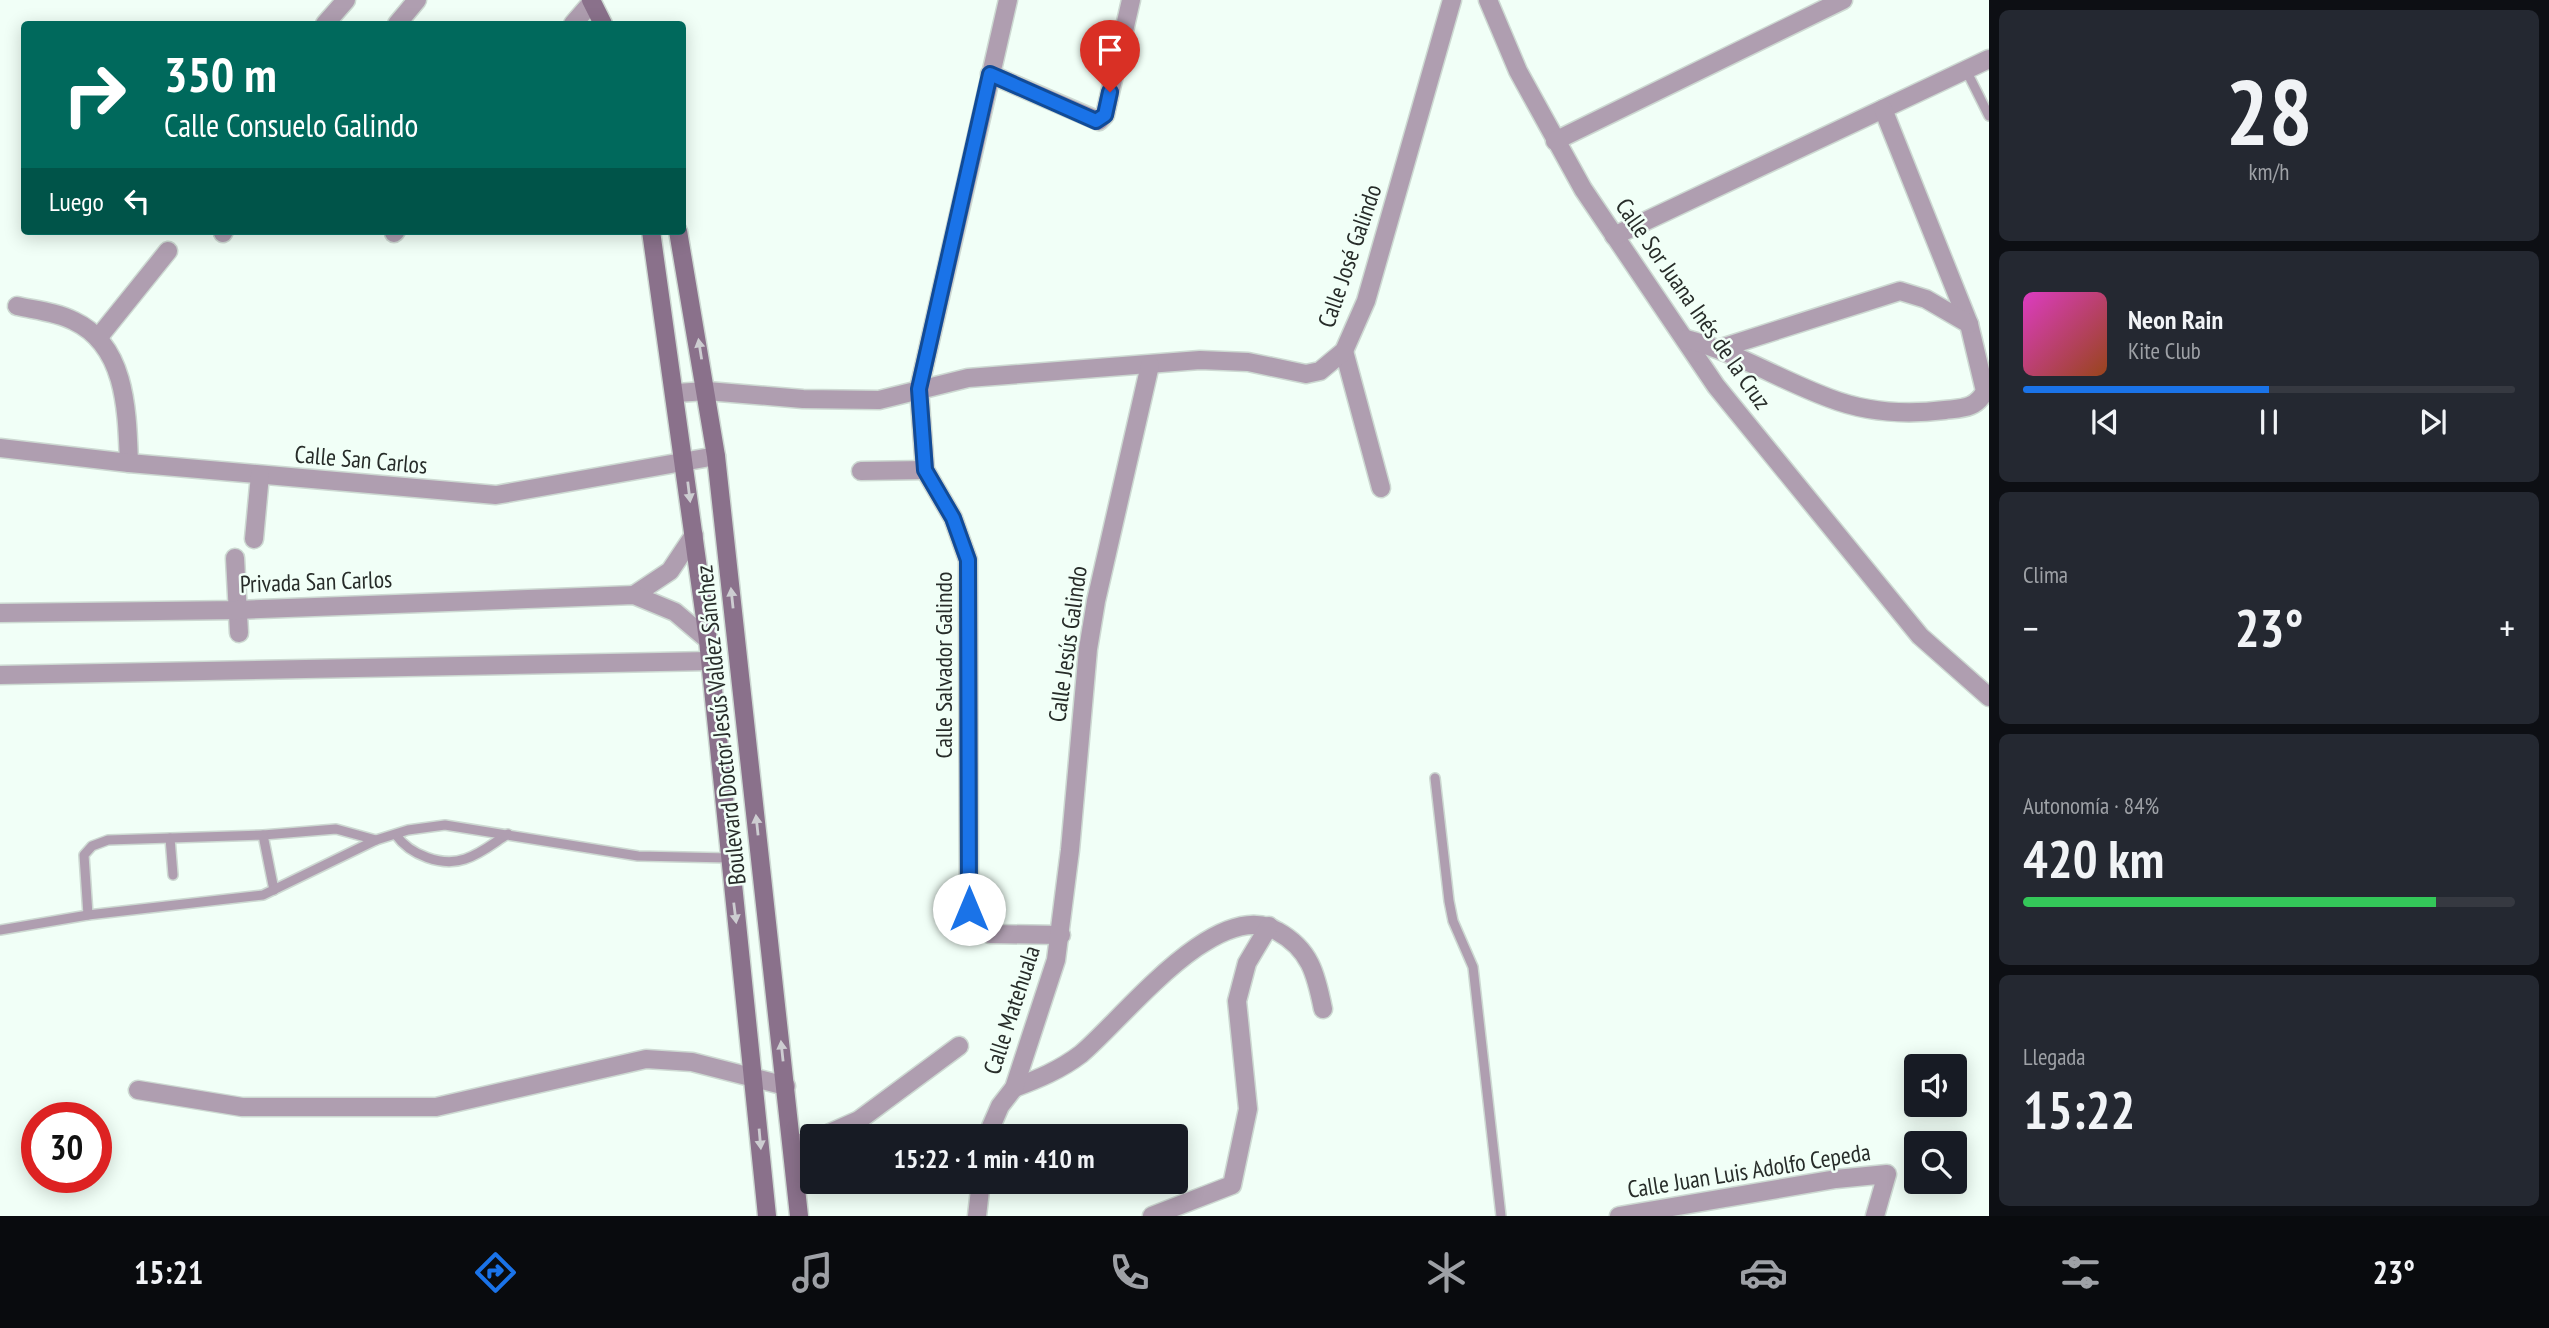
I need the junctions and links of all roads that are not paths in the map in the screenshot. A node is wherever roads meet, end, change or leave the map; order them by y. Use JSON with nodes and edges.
{"nodes":[{"id":1,"x":346,"y":0,"type":"edge"},
{"id":2,"x":417,"y":0,"type":"edge"},
{"id":3,"x":1008,"y":0,"type":"edge"},
{"id":4,"x":1130,"y":0,"type":"edge"},
{"id":5,"x":1452,"y":0,"type":"edge"},
{"id":6,"x":1488,"y":0,"type":"edge"},
{"id":7,"x":1843,"y":0,"type":"edge"},
{"id":8,"x":591,"y":1,"type":"edge"},
{"id":9,"x":328,"y":21,"type":"edge"},
{"id":10,"x":400,"y":21,"type":"edge"},
{"id":11,"x":575,"y":21,"type":"edge"},
{"id":12,"x":601,"y":21,"type":"edge"},
{"id":13,"x":1989,"y":59,"type":"edge"},
{"id":14,"x":1966,"y":70,"type":"junction"},
{"id":15,"x":990,"y":74,"type":"junction"},
{"id":16,"x":1883,"y":109,"type":"junction"},
{"id":17,"x":1989,"y":116,"type":"edge"},
{"id":18,"x":1555,"y":141,"type":"junction"},
{"id":19,"x":652,"y":235,"type":"edge"},
{"id":20,"x":679,"y":235,"type":"edge"},
{"id":21,"x":1614,"y":236,"type":"junction"},
{"id":22,"x":169,"y":251,"type":"dead end"},
{"id":23,"x":17,"y":306,"type":"dead end"},
{"id":24,"x":1969,"y":324,"type":"junction"},
{"id":25,"x":98,"y":338,"type":"junction"},
{"id":26,"x":1686,"y":339,"type":"junction"},
{"id":27,"x":1721,"y":348,"type":"junction"},
{"id":28,"x":1344,"y":351,"type":"junction"},
{"id":29,"x":1150,"y":365,"type":"junction"},
{"id":30,"x":919,"y":389,"type":"junction"},
{"id":31,"x":707,"y":390,"type":"junction"},
{"id":32,"x":676,"y":393,"type":"junction"},
{"id":33,"x":0,"y":448,"type":"edge"},
{"id":34,"x":716,"y":456,"type":"junction"},
{"id":35,"x":685,"y":460,"type":"junction"},
{"id":36,"x":129,"y":463,"type":"junction"},
{"id":37,"x":925,"y":470,"type":"junction"},
{"id":38,"x":861,"y":471,"type":"dead end"},
{"id":39,"x":260,"y":475,"type":"junction"},
{"id":40,"x":1381,"y":488,"type":"dead end"},
{"id":41,"x":694,"y":535,"type":"junction"},
{"id":42,"x":254,"y":539,"type":"dead end"},
{"id":43,"x":235,"y":558,"type":"dead end"},
{"id":44,"x":634,"y":595,"type":"junction"},
{"id":45,"x":237,"y":610,"type":"junction"},
{"id":46,"x":0,"y":613,"type":"edge"},
{"id":47,"x":239,"y":633,"type":"dead end"},
{"id":48,"x":708,"y":639,"type":"junction"},
{"id":49,"x":710,"y":661,"type":"junction"},
{"id":50,"x":0,"y":675,"type":"edge"},
{"id":51,"x":1989,"y":697,"type":"edge"},
{"id":52,"x":1435,"y":778,"type":"dead end"},
{"id":53,"x":509,"y":834,"type":"junction"},
{"id":54,"x":263,"y":835,"type":"junction"},
{"id":55,"x":396,"y":835,"type":"junction"},
{"id":56,"x":170,"y":838,"type":"junction"},
{"id":57,"x":376,"y":840,"type":"junction"},
{"id":58,"x":729,"y":858,"type":"junction"},
{"id":59,"x":173,"y":875,"type":"dead end"},
{"id":60,"x":274,"y":890,"type":"junction"},
{"id":61,"x":88,"y":915,"type":"junction"},
{"id":62,"x":1269,"y":926,"type":"junction"},
{"id":63,"x":0,"y":930,"type":"edge"},
{"id":64,"x":1061,"y":934,"type":"junction"},
{"id":65,"x":1323,"y":1009,"type":"dead end"},
{"id":66,"x":959,"y":1046,"type":"dead end"},
{"id":67,"x":754,"y":1078,"type":"junction"},
{"id":68,"x":786,"y":1086,"type":"junction"},
{"id":69,"x":1014,"y":1088,"type":"junction"},
{"id":70,"x":138,"y":1090,"type":"dead end"},
{"id":71,"x":850,"y":1124,"type":"edge"},
{"id":72,"x":992,"y":1124,"type":"edge"},
{"id":73,"x":800,"y":1143,"type":"edge"},
{"id":74,"x":792,"y":1146,"type":"junction"},
{"id":75,"x":980,"y":1194,"type":"edge"},
{"id":76,"x":767,"y":1216,"type":"edge"},
{"id":77,"x":799,"y":1216,"type":"edge"},
{"id":78,"x":977,"y":1216,"type":"edge"},
{"id":79,"x":1152,"y":1216,"type":"edge"},
{"id":80,"x":1502,"y":1216,"type":"edge"},
{"id":81,"x":1619,"y":1216,"type":"edge"},
{"id":82,"x":1875,"y":1216,"type":"edge"}],
"edges":[{"from":1,"to":9,"type":"street"},
{"from":2,"to":10,"type":"street"},
{"from":3,"to":15,"type":"street","name":"Calle Salvador Galindo"},
{"from":4,"to":15,"type":"street"},
{"from":5,"to":28,"type":"street","name":"Calle José Galindo"},
{"from":6,"to":18,"type":"street","name":"Calle Sor Juana Inés de la Cruz"},
{"from":7,"to":18,"type":"street"},
{"from":8,"to":11,"type":"street"},
{"from":8,"to":12,"type":"main road"},
{"from":13,"to":14,"type":"street"},
{"from":14,"to":16,"type":"street"},
{"from":14,"to":17,"type":"lane"},
{"from":15,"to":30,"type":"street","name":"Calle Salvador Galindo"},
{"from":16,"to":21,"type":"street"},
{"from":16,"to":24,"type":"street"},
{"from":18,"to":21,"type":"street","name":"Calle Sor Juana Inés de la Cruz"},
{"from":19,"to":32,"type":"main road","name":"Boulevard Doctor Jesús Valdez Sánchez"},
{"from":31,"to":20,"type":"main road","name":"Boulevard Doctor Jesús Valdez Sánchez","one_way":true},
{"from":21,"to":26,"type":"street","name":"Calle Sor Juana Inés de la Cruz"},
{"from":22,"to":25,"type":"street"},
{"from":23,"to":25,"type":"street"},
{"from":24,"to":27,"type":"street"},
{"from":24,"to":27,"type":"street"},
{"from":25,"to":36,"type":"street"},
{"from":26,"to":27,"type":"street"},
{"from":26,"to":51,"type":"street","name":"Calle Sor Juana Inés de la Cruz"},
{"from":28,"to":29,"type":"street","name":"Calle José Galindo"},
{"from":28,"to":40,"type":"street"},
{"from":29,"to":30,"type":"street","name":"Calle José Galindo"},
{"from":29,"to":64,"type":"street","name":"Calle Jesús Galindo"},
{"from":30,"to":31,"type":"street","name":"Calle José Galindo"},
{"from":30,"to":37,"type":"street","name":"Calle Salvador Galindo"},
{"from":31,"to":32,"type":"street","name":"Calle José Galindo"},
{"from":31,"to":34,"type":"main road","name":"Boulevard Doctor Jesús Valdez Sánchez"},
{"from":32,"to":35,"type":"main road","name":"Boulevard Doctor Jesús Valdez Sánchez"},
{"from":33,"to":36,"type":"street","name":"Calle San Carlos"},
{"from":34,"to":35,"type":"street","name":"Calle San Carlos"},
{"from":68,"to":34,"type":"main road","name":"Boulevard Doctor Jesús Valdez Sánchez","one_way":true},
{"from":35,"to":39,"type":"street","name":"Calle San Carlos"},
{"from":35,"to":41,"type":"main road","name":"Boulevard Doctor Jesús Valdez Sánchez","one_way":true},
{"from":36,"to":39,"type":"street","name":"Calle San Carlos"},
{"from":37,"to":38,"type":"street"},
{"from":37,"to":64,"type":"street","name":"Calle Salvador Galindo"},
{"from":39,"to":42,"type":"street"},
{"from":41,"to":44,"type":"street"},
{"from":41,"to":48,"type":"main road","name":"Boulevard Doctor Jesús Valdez Sánchez"},
{"from":43,"to":45,"type":"street"},
{"from":44,"to":45,"type":"street","name":"Privada San Carlos"},
{"from":44,"to":48,"type":"street","name":"Privada San Carlos"},
{"from":45,"to":46,"type":"street","name":"Privada San Carlos"},
{"from":45,"to":47,"type":"street"},
{"from":48,"to":49,"type":"main road","name":"Boulevard Doctor Jesús Valdez Sánchez"},
{"from":49,"to":50,"type":"street"},
{"from":49,"to":58,"type":"main road","name":"Boulevard Doctor Jesús Valdez Sánchez"},
{"from":52,"to":80,"type":"lane"},
{"from":53,"to":55,"type":"lane"},
{"from":53,"to":55,"type":"lane"},
{"from":53,"to":58,"type":"lane"},
{"from":54,"to":56,"type":"lane"},
{"from":54,"to":57,"type":"lane"},
{"from":54,"to":60,"type":"lane"},
{"from":55,"to":57,"type":"lane"},
{"from":56,"to":59,"type":"lane"},
{"from":56,"to":61,"type":"lane"},
{"from":57,"to":60,"type":"lane"},
{"from":58,"to":67,"type":"main road","name":"Boulevard Doctor Jesús Valdez Sánchez","one_way":true},
{"from":60,"to":61,"type":"lane"},
{"from":61,"to":63,"type":"lane"},
{"from":62,"to":65,"type":"street"},
{"from":62,"to":69,"type":"street"},
{"from":62,"to":79,"type":"street"},
{"from":64,"to":69,"type":"street","name":"Calle Matehuala"},
{"from":66,"to":71,"type":"street"},
{"from":67,"to":68,"type":"street"},
{"from":67,"to":70,"type":"street"},
{"from":67,"to":76,"type":"main road","name":"Boulevard Doctor Jesús Valdez Sánchez","one_way":true},
{"from":68,"to":74,"type":"main road","name":"Boulevard Doctor Jesús Valdez Sánchez"},
{"from":69,"to":72,"type":"street","name":"Calle Matehuala"},
{"from":73,"to":74,"type":"street"},
{"from":74,"to":77,"type":"main road","name":"Boulevard Doctor Jesús Valdez Sánchez"},
{"from":75,"to":78,"type":"street"},
{"from":81,"to":82,"type":"street","name":"Calle Juan Luis Adolfo Cepeda"}]}
